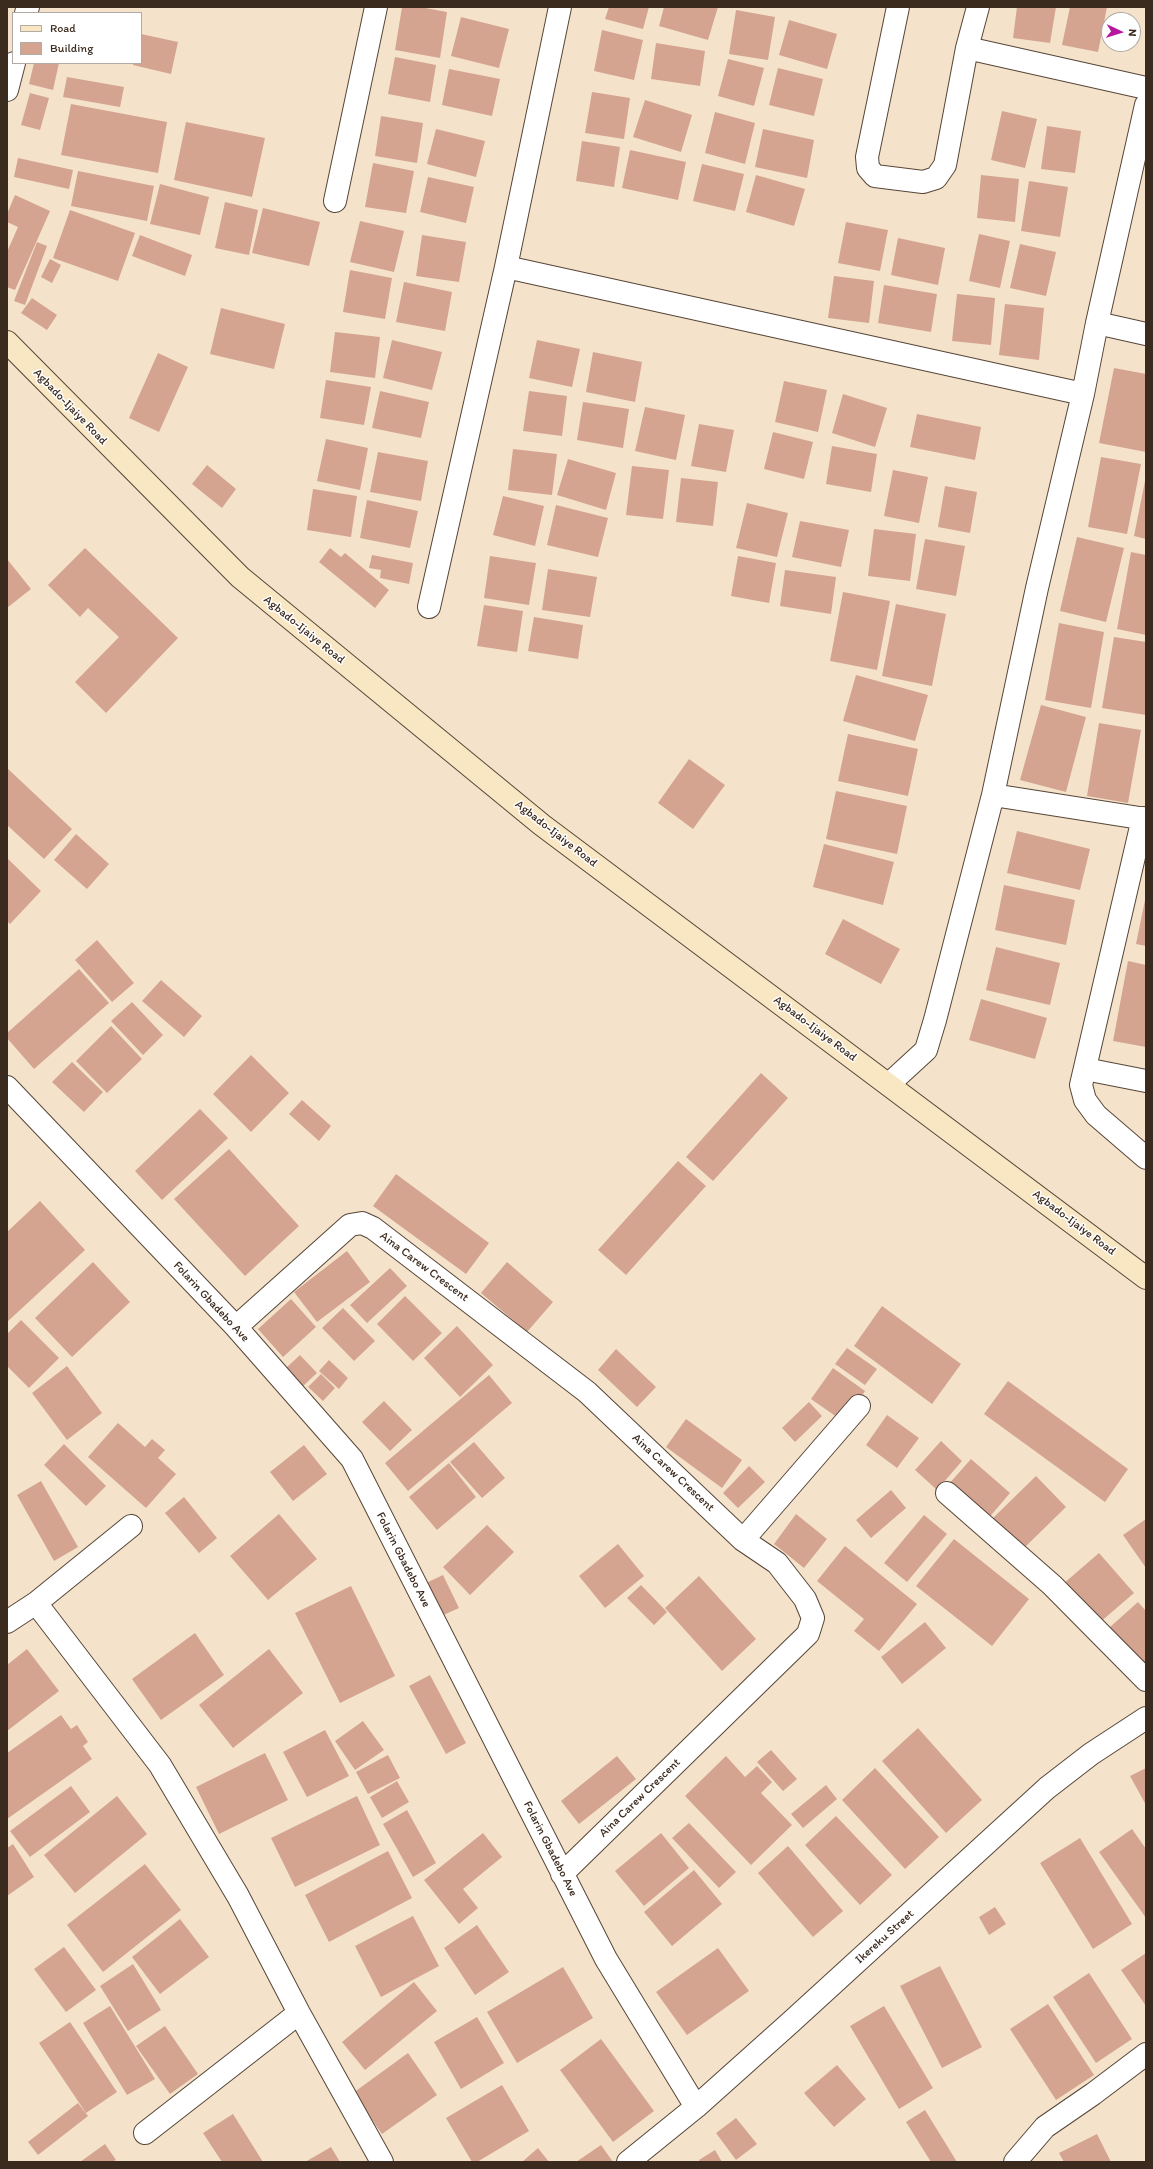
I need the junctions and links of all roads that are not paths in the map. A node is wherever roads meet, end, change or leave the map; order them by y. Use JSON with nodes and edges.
{"nodes":[{"id":1,"x":376,"y":7,"type":"edge"},
{"id":2,"x":560,"y":7,"type":"edge"},
{"id":3,"x":898,"y":7,"type":"edge"},
{"id":4,"x":978,"y":7,"type":"edge"},
{"id":5,"x":967,"y":48,"type":"junction"},
{"id":6,"x":14,"y":64,"type":"edge"},
{"id":7,"x":1146,"y":88,"type":"edge"},
{"id":8,"x":7,"y":90,"type":"edge"},
{"id":9,"x":1146,"y":105,"type":"edge"},
{"id":10,"x":335,"y":201,"type":"dead end"},
{"id":11,"x":506,"y":267,"type":"junction"},
{"id":12,"x":1097,"y":323,"type":"junction"},
{"id":13,"x":1146,"y":334,"type":"edge"},
{"id":14,"x":7,"y":342,"type":"edge"},
{"id":15,"x":1083,"y":394,"type":"junction"},
{"id":16,"x":430,"y":607,"type":"dead end"},
{"id":17,"x":993,"y":795,"type":"junction"},
{"id":18,"x":1144,"y":819,"type":"edge"},
{"id":19,"x":1085,"y":1069,"type":"junction"},
{"id":20,"x":1146,"y":1080,"type":"edge"},
{"id":21,"x":889,"y":1084,"type":"junction"},
{"id":22,"x":7,"y":1087,"type":"edge"},
{"id":23,"x":1146,"y":1158,"type":"edge"},
{"id":24,"x":1146,"y":1278,"type":"edge"},
{"id":25,"x":236,"y":1326,"type":"junction"},
{"id":26,"x":859,"y":1406,"type":"dead end"},
{"id":27,"x":947,"y":1493,"type":"dead end"},
{"id":28,"x":131,"y":1526,"type":"dead end"},
{"id":29,"x":743,"y":1540,"type":"junction"},
{"id":30,"x":36,"y":1603,"type":"junction"},
{"id":31,"x":7,"y":1622,"type":"edge"},
{"id":32,"x":1146,"y":1680,"type":"edge"},
{"id":33,"x":1146,"y":1718,"type":"edge"},
{"id":34,"x":562,"y":1874,"type":"junction"},
{"id":35,"x":299,"y":2013,"type":"junction"},
{"id":36,"x":1146,"y":2054,"type":"edge"},
{"id":37,"x":696,"y":2107,"type":"junction"},
{"id":38,"x":145,"y":2133,"type":"dead end"},
{"id":39,"x":382,"y":2162,"type":"edge"},
{"id":40,"x":628,"y":2162,"type":"edge"},
{"id":41,"x":1015,"y":2162,"type":"edge"}],
"edges":[{"from":1,"to":10,"type":"street"},
{"from":2,"to":11,"type":"street"},
{"from":3,"to":5,"type":"street"},
{"from":4,"to":5,"type":"street"},
{"from":5,"to":7,"type":"street"},
{"from":6,"to":8,"type":"street"},
{"from":9,"to":12,"type":"street"},
{"from":11,"to":15,"type":"street"},
{"from":11,"to":16,"type":"street"},
{"from":12,"to":13,"type":"street"},
{"from":12,"to":15,"type":"street"},
{"from":14,"to":21,"type":"street","name":"Agbado-Ijaiye Road"},
{"from":15,"to":17,"type":"street"},
{"from":17,"to":18,"type":"street"},
{"from":17,"to":21,"type":"street"},
{"from":18,"to":19,"type":"street"},
{"from":19,"to":20,"type":"street"},
{"from":19,"to":23,"type":"street"},
{"from":21,"to":24,"type":"street","name":"Agbado-Ijaiye Road"},
{"from":22,"to":25,"type":"street","name":"Folarin Gbadebo Ave"},
{"from":25,"to":29,"type":"street","name":"Aina Carew Crescent"},
{"from":25,"to":34,"type":"street","name":"Folarin Gbadebo Ave"},
{"from":26,"to":29,"type":"street"},
{"from":27,"to":32,"type":"street"},
{"from":28,"to":30,"type":"street"},
{"from":29,"to":34,"type":"street","name":"Aina Carew Crescent"},
{"from":30,"to":31,"type":"street"},
{"from":30,"to":35,"type":"street"},
{"from":33,"to":37,"type":"street","name":"Ikereku Street"},
{"from":34,"to":37,"type":"street","name":"Folarin Gbadebo Ave"},
{"from":35,"to":38,"type":"street"},
{"from":35,"to":39,"type":"street"},
{"from":36,"to":41,"type":"street"},
{"from":37,"to":40,"type":"street","name":"Ikereku Street"}]}
